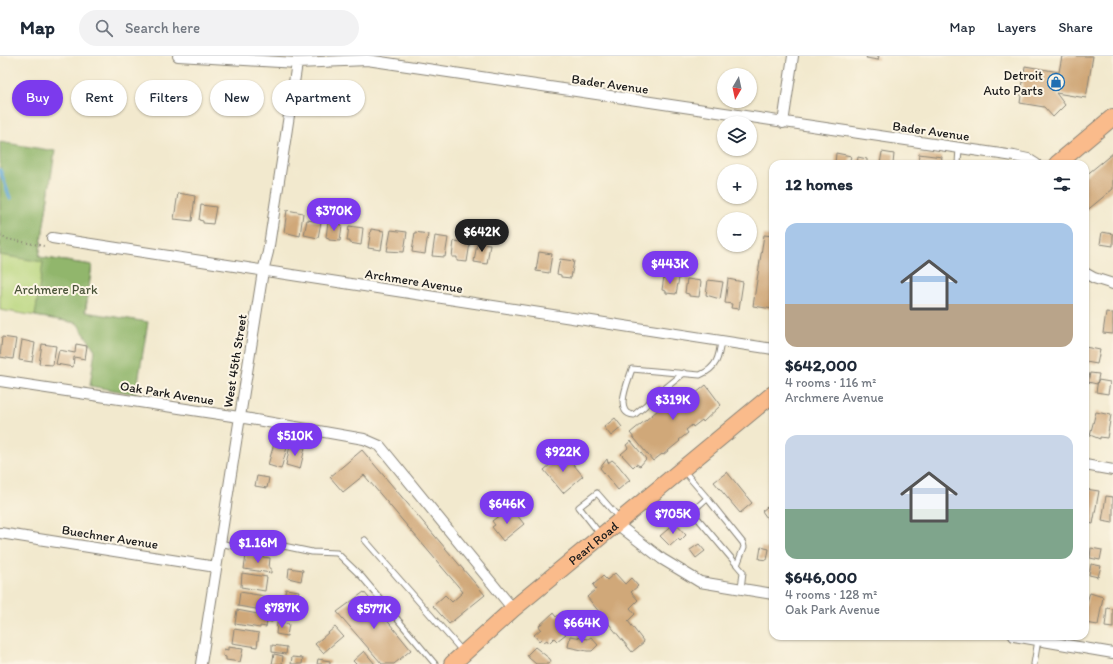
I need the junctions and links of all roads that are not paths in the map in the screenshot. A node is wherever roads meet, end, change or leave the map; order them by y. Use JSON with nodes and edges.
{"nodes":[{"id":1,"x":182,"y":56,"type":"edge"},
{"id":2,"x":793,"y":56,"type":"edge"},
{"id":3,"x":297,"y":63,"type":"junction"},
{"id":4,"x":1113,"y":117,"type":"edge"},
{"id":5,"x":783,"y":123,"type":"junction"},
{"id":6,"x":959,"y":148,"type":"junction"},
{"id":7,"x":958,"y":160,"type":"edge"},
{"id":8,"x":1030,"y":160,"type":"edge"},
{"id":9,"x":1062,"y":160,"type":"edge"},
{"id":10,"x":52,"y":238,"type":"road end"},
{"id":11,"x":263,"y":271,"type":"junction"},
{"id":12,"x":1089,"y":275,"type":"edge"},
{"id":13,"x":1113,"y":284,"type":"edge"},
{"id":14,"x":721,"y":341,"type":"junction"},
{"id":15,"x":769,"y":348,"type":"edge"},
{"id":16,"x":684,"y":373,"type":"junction"},
{"id":17,"x":0,"y":381,"type":"edge"},
{"id":18,"x":663,"y":390,"type":"dead end"},
{"id":19,"x":769,"y":397,"type":"edge"},
{"id":20,"x":653,"y":399,"type":"dead end"},
{"id":21,"x":239,"y":417,"type":"junction"},
{"id":22,"x":1089,"y":466,"type":"edge"},
{"id":23,"x":682,"y":469,"type":"junction"},
{"id":24,"x":1113,"y":470,"type":"edge"},
{"id":25,"x":707,"y":498,"type":"junction"},
{"id":26,"x":619,"y":522,"type":"junction"},
{"id":27,"x":0,"y":533,"type":"edge"},
{"id":28,"x":602,"y":536,"type":"junction"},
{"id":29,"x":365,"y":540,"type":"dead end"},
{"id":30,"x":220,"y":544,"type":"junction"},
{"id":31,"x":737,"y":565,"type":"junction"},
{"id":32,"x":216,"y":567,"type":"junction"},
{"id":33,"x":741,"y":589,"type":"junction"},
{"id":34,"x":769,"y":593,"type":"edge"},
{"id":35,"x":513,"y":609,"type":"junction"},
{"id":36,"x":1038,"y":640,"type":"joint"},
{"id":37,"x":464,"y":653,"type":"junction"},
{"id":38,"x":1113,"y":653,"type":"edge"},
{"id":39,"x":201,"y":664,"type":"edge"},
{"id":40,"x":435,"y":664,"type":"edge"},
{"id":41,"x":452,"y":664,"type":"edge"},
{"id":42,"x":1034,"y":664,"type":"edge"}],
"edges":[{"from":1,"to":3,"type":"street","name":"Bader Avenue"},
{"from":2,"to":5,"type":"street"},
{"from":3,"to":5,"type":"street","name":"Bader Avenue"},
{"from":3,"to":11,"type":"street","name":"West 45th Street"},
{"from":4,"to":9,"type":"main road"},
{"from":5,"to":6,"type":"street","name":"Bader Avenue"},
{"from":6,"to":7,"type":"lane"},
{"from":6,"to":8,"type":"street","name":"Bader Avenue"},
{"from":10,"to":11,"type":"street","name":"Archmere Avenue"},
{"from":11,"to":14,"type":"street","name":"Archmere Avenue"},
{"from":11,"to":21,"type":"street","name":"West 45th Street"},
{"from":12,"to":13,"type":"street"},
{"from":14,"to":15,"type":"street","name":"Archmere Avenue"},
{"from":14,"to":16,"type":"lane"},
{"from":16,"to":18,"type":"lane"},
{"from":16,"to":20,"type":"lane"},
{"from":17,"to":21,"type":"street","name":"Oak Park Avenue"},
{"from":19,"to":23,"type":"main road","name":"Pearl Road"},
{"from":21,"to":30,"type":"street","name":"West 45th Street"},
{"from":21,"to":35,"type":"street","name":"Oak Park Avenue"},
{"from":22,"to":24,"type":"street"},
{"from":23,"to":25,"type":"lane"},
{"from":23,"to":26,"type":"main road","name":"Pearl Road"},
{"from":25,"to":31,"type":"lane"},
{"from":25,"to":31,"type":"lane"},
{"from":26,"to":28,"type":"main road","name":"Pearl Road"},
{"from":26,"to":28,"type":"lane"},
{"from":26,"to":33,"type":"street"},
{"from":27,"to":32,"type":"street","name":"Buechner Avenue"},
{"from":28,"to":35,"type":"main road","name":"Pearl Road"},
{"from":29,"to":37,"type":"lane"},
{"from":30,"to":32,"type":"street","name":"West 45th Street"},
{"from":30,"to":40,"type":"lane"},
{"from":31,"to":33,"type":"lane"},
{"from":32,"to":39,"type":"street","name":"West 45th Street"},
{"from":33,"to":34,"type":"street"},
{"from":35,"to":37,"type":"main road","name":"Pearl Road"},
{"from":36,"to":38,"type":"street"},
{"from":36,"to":42,"type":"lane"},
{"from":37,"to":41,"type":"main road","name":"Pearl Road"}]}
